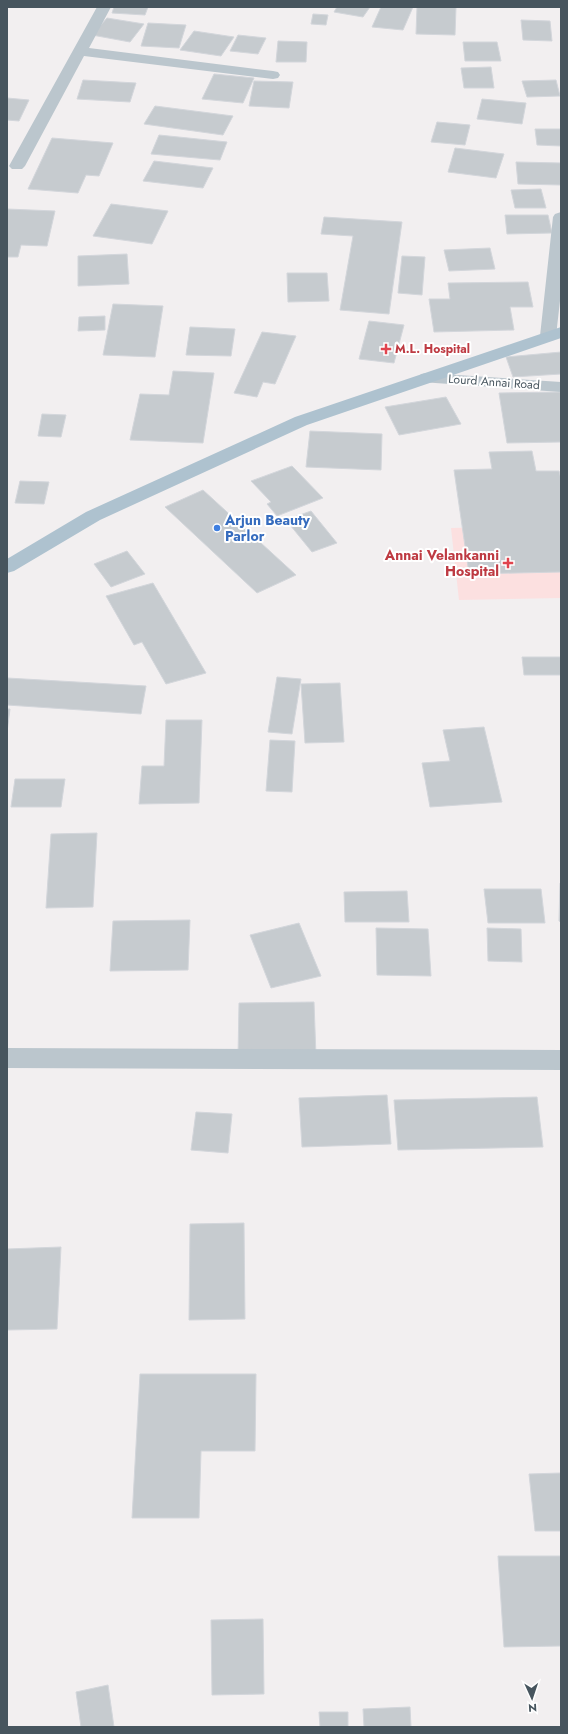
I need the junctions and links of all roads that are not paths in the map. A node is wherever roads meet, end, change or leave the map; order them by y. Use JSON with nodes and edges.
{"nodes":[{"id":1,"x":104,"y":7,"type":"edge"},
{"id":2,"x":79,"y":51,"type":"junction"},
{"id":3,"x":273,"y":75,"type":"dead end"},
{"id":4,"x":17,"y":166,"type":"dead end"},
{"id":5,"x":561,"y":217,"type":"edge"},
{"id":6,"x":554,"y":334,"type":"edge"},
{"id":7,"x":427,"y":378,"type":"junction"},
{"id":8,"x":561,"y":387,"type":"edge"},
{"id":9,"x":7,"y":567,"type":"edge"},
{"id":10,"x":7,"y":1058,"type":"edge"},
{"id":11,"x":561,"y":1060,"type":"edge"}],
"edges":[{"from":1,"to":2,"type":"street"},
{"from":2,"to":3,"type":"street"},
{"from":2,"to":4,"type":"street"},
{"from":5,"to":6,"type":"street"},
{"from":6,"to":7,"type":"main road"},
{"from":7,"to":8,"type":"street","name":"Lourd Annai Road"},
{"from":7,"to":9,"type":"main road"},
{"from":10,"to":11,"type":"street"}]}
